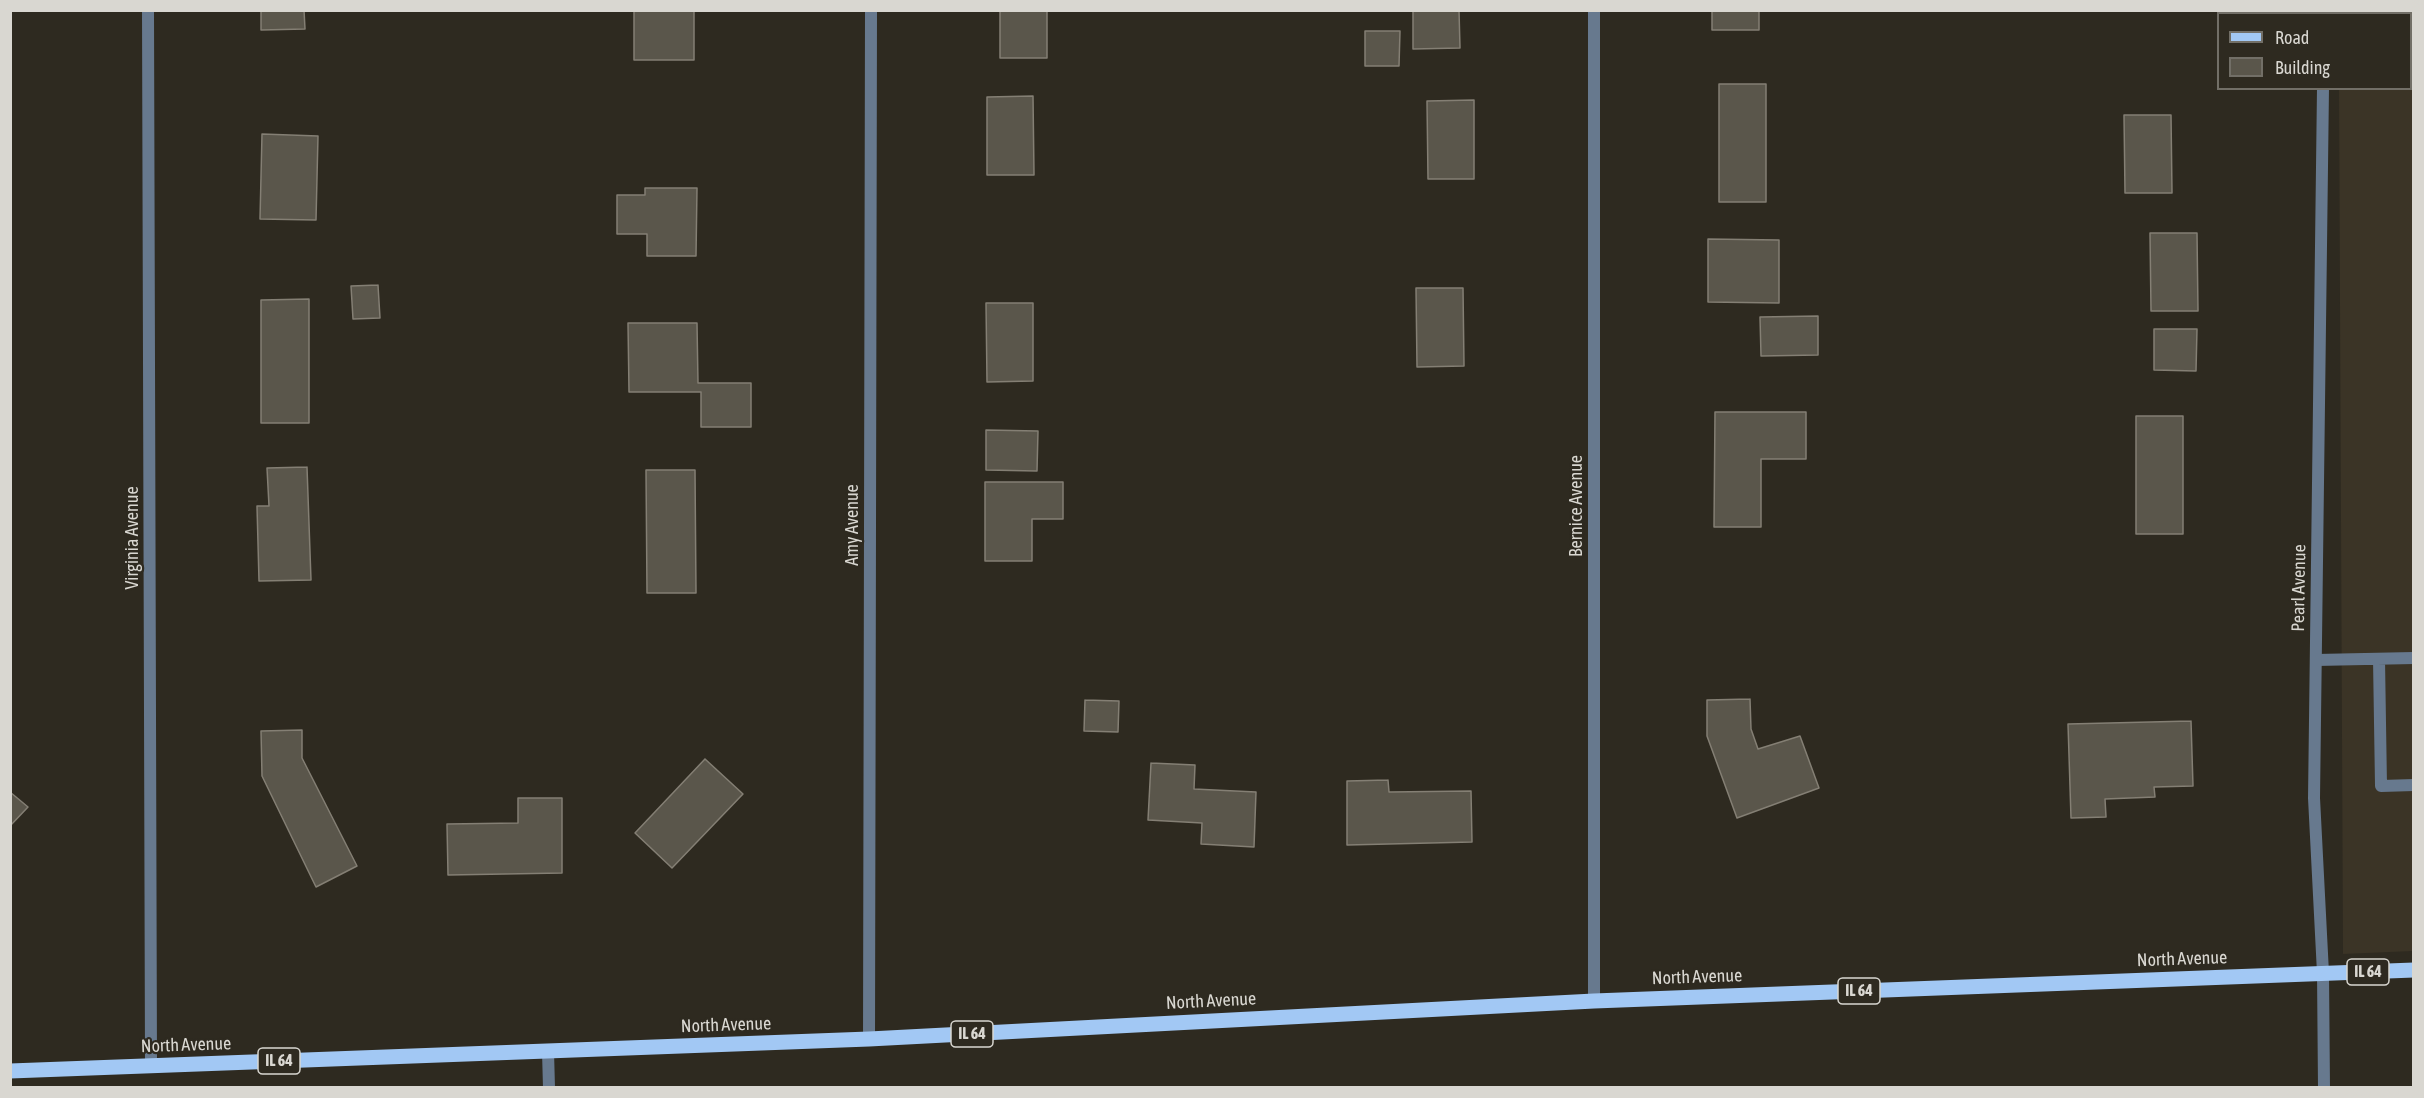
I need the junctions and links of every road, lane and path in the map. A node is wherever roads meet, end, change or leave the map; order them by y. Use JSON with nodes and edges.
{"nodes":[{"id":1,"x":148,"y":10,"type":"edge"},
{"id":2,"x":871,"y":10,"type":"edge"},
{"id":3,"x":1594,"y":10,"type":"edge"},
{"id":4,"x":2323,"y":90,"type":"edge"},
{"id":5,"x":2414,"y":658,"type":"edge"},
{"id":6,"x":2379,"y":659,"type":"junction"},
{"id":7,"x":2316,"y":660,"type":"junction"},
{"id":8,"x":2414,"y":785,"type":"edge"},
{"id":9,"x":2414,"y":970,"type":"edge"},
{"id":10,"x":2323,"y":973,"type":"junction"},
{"id":11,"x":1593,"y":1000,"type":"junction"},
{"id":12,"x":869,"y":1039,"type":"junction"},
{"id":13,"x":548,"y":1051,"type":"junction"},
{"id":14,"x":151,"y":1066,"type":"junction"},
{"id":15,"x":10,"y":1071,"type":"edge"},
{"id":16,"x":549,"y":1088,"type":"edge"},
{"id":17,"x":2324,"y":1088,"type":"edge"}],
"edges":[{"from":1,"to":14,"type":"street","name":"Virginia Avenue"},
{"from":2,"to":12,"type":"street","name":"Amy Avenue"},
{"from":3,"to":11,"type":"street","name":"Bernice Avenue"},
{"from":4,"to":7,"type":"street","name":"Pearl Avenue"},
{"from":5,"to":6,"type":"street"},
{"from":6,"to":7,"type":"street"},
{"from":6,"to":8,"type":"street"},
{"from":7,"to":10,"type":"street","name":"Pearl Avenue"},
{"from":9,"to":10,"type":"main road","name":"North Avenue","number":"IL 64"},
{"from":10,"to":11,"type":"main road","name":"North Avenue","number":"IL 64"},
{"from":10,"to":17,"type":"street","name":"Pearl Avenue"},
{"from":11,"to":12,"type":"main road","name":"North Avenue","number":"IL 64"},
{"from":12,"to":13,"type":"main road","name":"North Avenue","number":"IL 64"},
{"from":13,"to":14,"type":"main road","name":"North Avenue","number":"IL 64"},
{"from":13,"to":16,"type":"street"},
{"from":14,"to":15,"type":"main road","name":"North Avenue","number":"IL 64"}]}
